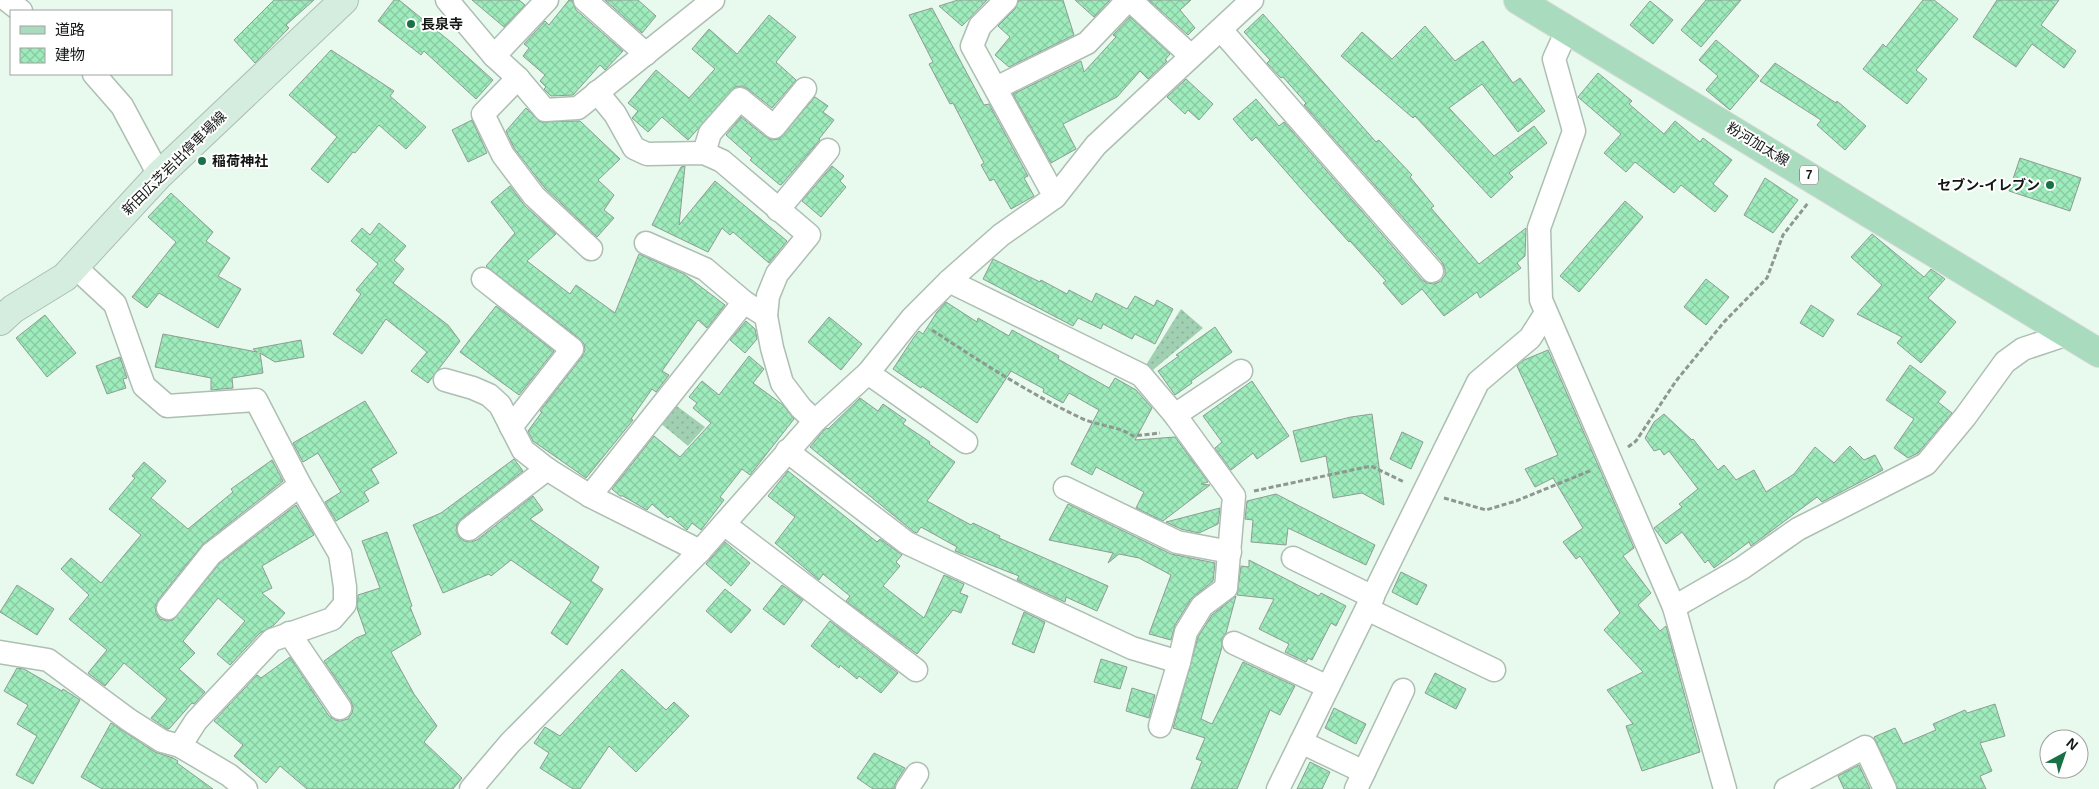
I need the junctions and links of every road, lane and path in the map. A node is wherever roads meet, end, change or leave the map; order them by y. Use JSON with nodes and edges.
{"nodes":[{"id":1,"x":7,"y":0,"type":"edge"},
{"id":2,"x":344,"y":0,"type":"edge"},
{"id":3,"x":447,"y":0,"type":"edge"},
{"id":4,"x":548,"y":0,"type":"edge"},
{"id":5,"x":585,"y":0,"type":"edge"},
{"id":6,"x":713,"y":0,"type":"edge"},
{"id":7,"x":1006,"y":0,"type":"edge"},
{"id":8,"x":1129,"y":0,"type":"edge"},
{"id":9,"x":1252,"y":0,"type":"edge"},
{"id":10,"x":1518,"y":0,"type":"edge"},
{"id":11,"x":20,"y":10,"type":"edge"},
{"id":12,"x":1220,"y":30,"type":"junction"},
{"id":13,"x":1567,"y":30,"type":"junction"},
{"id":14,"x":646,"y":54,"type":"junction"},
{"id":15,"x":494,"y":56,"type":"junction"},
{"id":16,"x":1190,"y":56,"type":"junction"},
{"id":17,"x":95,"y":75,"type":"edge"},
{"id":18,"x":518,"y":78,"type":"junction"},
{"id":19,"x":996,"y":88,"type":"junction"},
{"id":20,"x":805,"y":89,"type":"dead end"},
{"id":21,"x":597,"y":92,"type":"junction"},
{"id":22,"x":828,"y":150,"type":"dead end"},
{"id":23,"x":704,"y":152,"type":"junction"},
{"id":24,"x":159,"y":175,"type":"junction"},
{"id":25,"x":1055,"y":198,"type":"junction"},
{"id":26,"x":778,"y":210,"type":"junction"},
{"id":27,"x":646,"y":243,"type":"dead end"},
{"id":28,"x":591,"y":249,"type":"dead end"},
{"id":29,"x":74,"y":266,"type":"junction"},
{"id":30,"x":1432,"y":271,"type":"dead end"},
{"id":31,"x":483,"y":279,"type":"dead end"},
{"id":32,"x":949,"y":280,"type":"junction"},
{"id":33,"x":744,"y":302,"type":"junction"},
{"id":34,"x":1546,"y":313,"type":"junction"},
{"id":35,"x":766,"y":316,"type":"junction"},
{"id":36,"x":912,"y":318,"type":"junction"},
{"id":37,"x":0,"y":321,"type":"edge"},
{"id":38,"x":2089,"y":343,"type":"edge"},
{"id":39,"x":1241,"y":371,"type":"dead end"},
{"id":40,"x":868,"y":372,"type":"junction"},
{"id":41,"x":445,"y":380,"type":"dead end"},
{"id":42,"x":815,"y":421,"type":"junction"},
{"id":43,"x":1180,"y":423,"type":"junction"},
{"id":44,"x":511,"y":427,"type":"junction"},
{"id":45,"x":966,"y":442,"type":"dead end"},
{"id":46,"x":788,"y":451,"type":"junction"},
{"id":47,"x":547,"y":469,"type":"junction"},
{"id":48,"x":300,"y":484,"type":"junction"},
{"id":49,"x":1065,"y":488,"type":"dead end"},
{"id":50,"x":590,"y":496,"type":"junction"},
{"id":51,"x":724,"y":524,"type":"junction"},
{"id":52,"x":469,"y":529,"type":"dead end"},
{"id":53,"x":700,"y":551,"type":"junction"},
{"id":54,"x":1230,"y":552,"type":"junction"},
{"id":55,"x":1292,"y":558,"type":"dead end"},
{"id":56,"x":1370,"y":603,"type":"junction"},
{"id":57,"x":1674,"y":607,"type":"junction"},
{"id":58,"x":168,"y":608,"type":"dead end"},
{"id":59,"x":289,"y":633,"type":"junction"},
{"id":60,"x":1234,"y":643,"type":"dead end"},
{"id":61,"x":0,"y":652,"type":"edge"},
{"id":62,"x":1179,"y":662,"type":"junction"},
{"id":63,"x":916,"y":670,"type":"dead end"},
{"id":64,"x":1494,"y":670,"type":"dead end"},
{"id":65,"x":1328,"y":687,"type":"junction"},
{"id":66,"x":1403,"y":690,"type":"dead end"},
{"id":67,"x":340,"y":708,"type":"dead end"},
{"id":68,"x":1160,"y":726,"type":"dead end"},
{"id":69,"x":1301,"y":742,"type":"junction"},
{"id":70,"x":180,"y":746,"type":"junction"},
{"id":71,"x":1360,"y":781,"type":"edge"},
{"id":72,"x":246,"y":789,"type":"edge"},
{"id":73,"x":471,"y":789,"type":"edge"},
{"id":74,"x":1278,"y":789,"type":"edge"},
{"id":75,"x":1725,"y":789,"type":"edge"},
{"id":76,"x":1786,"y":789,"type":"edge"},
{"id":77,"x":1885,"y":789,"type":"edge"}],
"edges":[{"from":1,"to":11,"type":"street"},
{"from":2,"to":24,"type":"main road","name":"新田広芝岩出停車場線"},
{"from":3,"to":15,"type":"street"},
{"from":4,"to":15,"type":"street"},
{"from":5,"to":14,"type":"street"},
{"from":6,"to":14,"type":"street"},
{"from":7,"to":19,"type":"street"},
{"from":8,"to":16,"type":"street"},
{"from":8,"to":19,"type":"street"},
{"from":9,"to":12,"type":"street"},
{"from":10,"to":13,"type":"main road","name":"粉河加太線","number":"7"},
{"from":12,"to":16,"type":"street"},
{"from":12,"to":30,"type":"street"},
{"from":13,"to":34,"type":"street"},
{"from":13,"to":38,"type":"main road","name":"粉河加太線","number":"7"},
{"from":14,"to":21,"type":"street"},
{"from":15,"to":18,"type":"street"},
{"from":16,"to":25,"type":"street"},
{"from":17,"to":24,"type":"street"},
{"from":18,"to":21,"type":"street"},
{"from":18,"to":28,"type":"street"},
{"from":19,"to":25,"type":"street"},
{"from":20,"to":23,"type":"street"},
{"from":21,"to":23,"type":"street"},
{"from":22,"to":26,"type":"street"},
{"from":23,"to":26,"type":"street"},
{"from":24,"to":29,"type":"main road","name":"新田広芝岩出停車場線"},
{"from":25,"to":32,"type":"street"},
{"from":26,"to":35,"type":"street"},
{"from":27,"to":33,"type":"street"},
{"from":29,"to":37,"type":"main road","name":"新田広芝岩出停車場線"},
{"from":29,"to":48,"type":"street"},
{"from":31,"to":44,"type":"street"},
{"from":32,"to":36,"type":"street"},
{"from":32,"to":43,"type":"street"},
{"from":33,"to":35,"type":"street"},
{"from":33,"to":50,"type":"street"},
{"from":34,"to":56,"type":"street"},
{"from":34,"to":57,"type":"street"},
{"from":35,"to":42,"type":"street"},
{"from":36,"to":40,"type":"street"},
{"from":36,"to":43,"type":"path"},
{"from":38,"to":57,"type":"street"},
{"from":39,"to":43,"type":"street"},
{"from":40,"to":42,"type":"street"},
{"from":40,"to":45,"type":"street"},
{"from":41,"to":44,"type":"street"},
{"from":42,"to":46,"type":"street"},
{"from":43,"to":54,"type":"street"},
{"from":44,"to":47,"type":"street"},
{"from":46,"to":51,"type":"street"},
{"from":46,"to":62,"type":"street"},
{"from":47,"to":50,"type":"street"},
{"from":47,"to":52,"type":"street"},
{"from":48,"to":58,"type":"street"},
{"from":48,"to":59,"type":"street"},
{"from":49,"to":54,"type":"street"},
{"from":50,"to":53,"type":"street"},
{"from":51,"to":53,"type":"street"},
{"from":51,"to":63,"type":"street"},
{"from":53,"to":73,"type":"street"},
{"from":54,"to":62,"type":"street"},
{"from":55,"to":56,"type":"street"},
{"from":56,"to":64,"type":"street"},
{"from":56,"to":65,"type":"street"},
{"from":57,"to":75,"type":"street"},
{"from":59,"to":67,"type":"street"},
{"from":59,"to":70,"type":"street"},
{"from":60,"to":65,"type":"street"},
{"from":61,"to":70,"type":"street"},
{"from":62,"to":68,"type":"street"},
{"from":65,"to":69,"type":"street"},
{"from":66,"to":71,"type":"street"},
{"from":69,"to":71,"type":"street"},
{"from":69,"to":74,"type":"street"},
{"from":70,"to":72,"type":"street"},
{"from":76,"to":77,"type":"street"}]}
